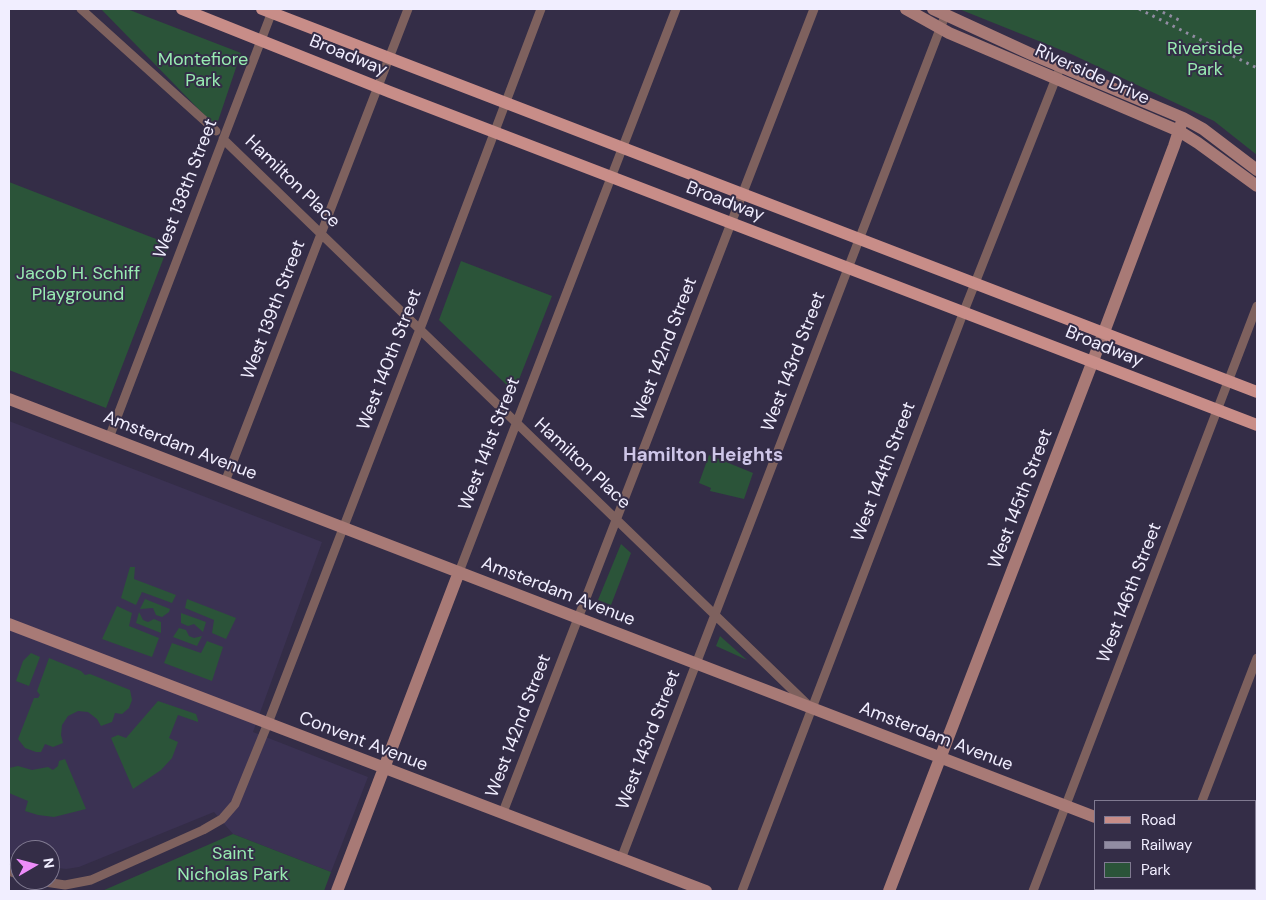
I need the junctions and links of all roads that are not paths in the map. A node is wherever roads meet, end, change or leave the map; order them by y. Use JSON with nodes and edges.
{"nodes":[{"id":1,"x":81,"y":9,"type":"edge"},
{"id":2,"x":182,"y":9,"type":"edge"},
{"id":3,"x":408,"y":9,"type":"edge"},
{"id":4,"x":541,"y":9,"type":"edge"},
{"id":5,"x":676,"y":9,"type":"edge"},
{"id":6,"x":814,"y":9,"type":"edge"},
{"id":7,"x":906,"y":9,"type":"edge"},
{"id":8,"x":933,"y":9,"type":"edge"},
{"id":9,"x":269,"y":10,"type":"edge"},
{"id":10,"x":944,"y":16,"type":"junction"},
{"id":11,"x":940,"y":28,"type":"junction"},
{"id":12,"x":261,"y":40,"type":"junction"},
{"id":13,"x":389,"y":59,"type":"junction"},
{"id":14,"x":1061,"y":66,"type":"junction"},
{"id":15,"x":1056,"y":79,"type":"junction"},
{"id":16,"x":378,"y":87,"type":"junction"},
{"id":17,"x":506,"y":104,"type":"junction"},
{"id":18,"x":1183,"y":118,"type":"junction"},
{"id":19,"x":216,"y":131,"type":"dead end"},
{"id":20,"x":494,"y":132,"type":"junction"},
{"id":21,"x":1179,"y":132,"type":"junction"},
{"id":22,"x":224,"y":138,"type":"junction"},
{"id":23,"x":623,"y":149,"type":"junction"},
{"id":24,"x":1257,"y":170,"type":"edge"},
{"id":25,"x":612,"y":177,"type":"junction"},
{"id":26,"x":1257,"y":186,"type":"edge"},
{"id":27,"x":742,"y":194,"type":"junction"},
{"id":28,"x":731,"y":223,"type":"junction"},
{"id":29,"x":321,"y":233,"type":"junction"},
{"id":30,"x":858,"y":239,"type":"junction"},
{"id":31,"x":848,"y":267,"type":"junction"},
{"id":32,"x":974,"y":285,"type":"junction"},
{"id":33,"x":1257,"y":306,"type":"edge"},
{"id":34,"x":964,"y":311,"type":"junction"},
{"id":35,"x":421,"y":328,"type":"junction"},
{"id":36,"x":1104,"y":332,"type":"junction"},
{"id":37,"x":1092,"y":361,"type":"junction"},
{"id":38,"x":1229,"y":381,"type":"junction"},
{"id":39,"x":1257,"y":392,"type":"edge"},
{"id":40,"x":9,"y":399,"type":"edge"},
{"id":41,"x":1218,"y":410,"type":"junction"},
{"id":42,"x":516,"y":424,"type":"junction"},
{"id":43,"x":1257,"y":425,"type":"edge"},
{"id":44,"x":109,"y":438,"type":"junction"},
{"id":45,"x":225,"y":482,"type":"junction"},
{"id":46,"x":617,"y":519,"type":"junction"},
{"id":47,"x":342,"y":528,"type":"junction"},
{"id":48,"x":459,"y":572,"type":"junction"},
{"id":49,"x":715,"y":614,"type":"junction"},
{"id":50,"x":578,"y":618,"type":"junction"},
{"id":51,"x":9,"y":624,"type":"edge"},
{"id":52,"x":1257,"y":658,"type":"edge"},
{"id":53,"x":696,"y":663,"type":"junction"},
{"id":54,"x":811,"y":708,"type":"junction"},
{"id":55,"x":268,"y":723,"type":"junction"},
{"id":56,"x":940,"y":756,"type":"junction"},
{"id":57,"x":384,"y":769,"type":"junction"},
{"id":58,"x":1202,"y":800,"type":"edge"},
{"id":59,"x":1065,"y":805,"type":"junction"},
{"id":60,"x":502,"y":812,"type":"junction"},
{"id":61,"x":1094,"y":817,"type":"edge"},
{"id":62,"x":621,"y":859,"type":"junction"},
{"id":63,"x":60,"y":884,"type":"edge"},
{"id":64,"x":339,"y":891,"type":"edge"},
{"id":65,"x":706,"y":891,"type":"edge"},
{"id":66,"x":742,"y":891,"type":"edge"},
{"id":67,"x":889,"y":891,"type":"edge"},
{"id":68,"x":1032,"y":891,"type":"edge"}],
"edges":[{"from":1,"to":19,"type":"street"},
{"from":2,"to":12,"type":"main road","name":"Broadway"},
{"from":3,"to":13,"type":"street","name":"West 139th Street"},
{"from":4,"to":17,"type":"street","name":"West 140th Street"},
{"from":5,"to":23,"type":"street","name":"West 141st Street"},
{"from":6,"to":27,"type":"street","name":"West 142nd Street"},
{"from":7,"to":11,"type":"main road","name":"Riverside Drive"},
{"from":8,"to":10,"type":"main road","name":"Riverside Drive"},
{"from":9,"to":12,"type":"street","name":"West 138th Street"},
{"from":9,"to":13,"type":"main road","name":"Broadway"},
{"from":10,"to":11,"type":"street","name":"West 143rd Street"},
{"from":10,"to":14,"type":"main road","name":"Riverside Drive"},
{"from":11,"to":15,"type":"main road","name":"Riverside Drive"},
{"from":11,"to":30,"type":"street","name":"West 143rd Street"},
{"from":12,"to":16,"type":"main road","name":"Broadway"},
{"from":12,"to":22,"type":"street","name":"West 138th Street"},
{"from":13,"to":16,"type":"street","name":"West 139th Street"},
{"from":13,"to":17,"type":"main road","name":"Broadway"},
{"from":14,"to":15,"type":"street","name":"West 144th Street"},
{"from":14,"to":18,"type":"main road","name":"Riverside Drive"},
{"from":15,"to":21,"type":"main road","name":"Riverside Drive"},
{"from":15,"to":32,"type":"street","name":"West 144th Street"},
{"from":16,"to":20,"type":"main road","name":"Broadway"},
{"from":16,"to":29,"type":"street","name":"West 139th Street"},
{"from":17,"to":20,"type":"street","name":"West 140th Street"},
{"from":17,"to":23,"type":"main road","name":"Broadway"},
{"from":18,"to":21,"type":"main road","name":"West 145th Street"},
{"from":18,"to":24,"type":"main road","name":"Riverside Drive"},
{"from":20,"to":25,"type":"main road","name":"Broadway"},
{"from":20,"to":35,"type":"street","name":"West 140th Street"},
{"from":21,"to":26,"type":"main road","name":"Riverside Drive"},
{"from":21,"to":36,"type":"main road","name":"West 145th Street"},
{"from":22,"to":29,"type":"street","name":"Hamilton Place"},
{"from":22,"to":44,"type":"street","name":"West 138th Street"},
{"from":23,"to":25,"type":"street","name":"West 141st Street"},
{"from":23,"to":27,"type":"main road","name":"Broadway"},
{"from":25,"to":28,"type":"main road","name":"Broadway"},
{"from":25,"to":42,"type":"street","name":"West 141st Street"},
{"from":27,"to":28,"type":"street","name":"West 142nd Street"},
{"from":27,"to":30,"type":"main road","name":"Broadway"},
{"from":28,"to":31,"type":"main road","name":"Broadway"},
{"from":28,"to":46,"type":"street","name":"West 142nd Street"},
{"from":29,"to":35,"type":"street","name":"Hamilton Place"},
{"from":29,"to":45,"type":"street","name":"West 139th Street"},
{"from":30,"to":31,"type":"street","name":"West 143rd Street"},
{"from":30,"to":32,"type":"main road","name":"Broadway"},
{"from":31,"to":34,"type":"main road","name":"Broadway"},
{"from":31,"to":49,"type":"street","name":"West 143rd Street"},
{"from":32,"to":34,"type":"street","name":"West 144th Street"},
{"from":32,"to":36,"type":"main road","name":"Broadway"},
{"from":33,"to":38,"type":"street","name":"West 146th Street"},
{"from":34,"to":37,"type":"main road","name":"Broadway"},
{"from":34,"to":54,"type":"street","name":"West 144th Street"},
{"from":35,"to":42,"type":"street","name":"Hamilton Place"},
{"from":35,"to":47,"type":"street","name":"West 140th Street"},
{"from":36,"to":37,"type":"main road","name":"West 145th Street"},
{"from":36,"to":38,"type":"main road","name":"Broadway"},
{"from":37,"to":41,"type":"main road","name":"Broadway"},
{"from":37,"to":56,"type":"main road","name":"West 145th Street"},
{"from":38,"to":39,"type":"main road","name":"Broadway"},
{"from":38,"to":41,"type":"street","name":"West 146th Street"},
{"from":40,"to":44,"type":"main road","name":"Amsterdam Avenue"},
{"from":41,"to":43,"type":"main road","name":"Broadway"},
{"from":41,"to":59,"type":"street","name":"West 146th Street"},
{"from":42,"to":46,"type":"street","name":"Hamilton Place"},
{"from":42,"to":48,"type":"street","name":"West 141st Street"},
{"from":44,"to":45,"type":"main road","name":"Amsterdam Avenue"},
{"from":45,"to":47,"type":"main road","name":"Amsterdam Avenue"},
{"from":46,"to":49,"type":"street","name":"Hamilton Place"},
{"from":46,"to":50,"type":"street","name":"West 142nd Street"},
{"from":47,"to":48,"type":"main road","name":"Amsterdam Avenue"},
{"from":47,"to":55,"type":"street","name":"West 140th Street"},
{"from":48,"to":50,"type":"main road","name":"Amsterdam Avenue"},
{"from":48,"to":57,"type":"main road","name":"West 141st Street"},
{"from":49,"to":53,"type":"street","name":"West 143rd Street"},
{"from":49,"to":54,"type":"street","name":"Hamilton Place"},
{"from":50,"to":53,"type":"main road","name":"Amsterdam Avenue"},
{"from":50,"to":60,"type":"street","name":"West 142nd Street"},
{"from":51,"to":55,"type":"main road","name":"Convent Avenue"},
{"from":52,"to":58,"type":"street"},
{"from":53,"to":54,"type":"main road","name":"Amsterdam Avenue"},
{"from":53,"to":62,"type":"street","name":"West 143rd Street"},
{"from":54,"to":56,"type":"main road","name":"Amsterdam Avenue"},
{"from":54,"to":66,"type":"street","name":"West 144th Street"},
{"from":55,"to":57,"type":"main road","name":"Convent Avenue"},
{"from":55,"to":63,"type":"street","name":"West 140th Street"},
{"from":56,"to":59,"type":"main road","name":"Amsterdam Avenue"},
{"from":56,"to":67,"type":"main road","name":"West 145th Street"},
{"from":57,"to":60,"type":"main road","name":"Convent Avenue"},
{"from":57,"to":64,"type":"main road","name":"West 141st Street"},
{"from":59,"to":61,"type":"main road","name":"Amsterdam Avenue"},
{"from":59,"to":68,"type":"street","name":"West 146th Street"},
{"from":60,"to":62,"type":"main road","name":"Convent Avenue"},
{"from":62,"to":65,"type":"main road","name":"Convent Avenue"}]}
